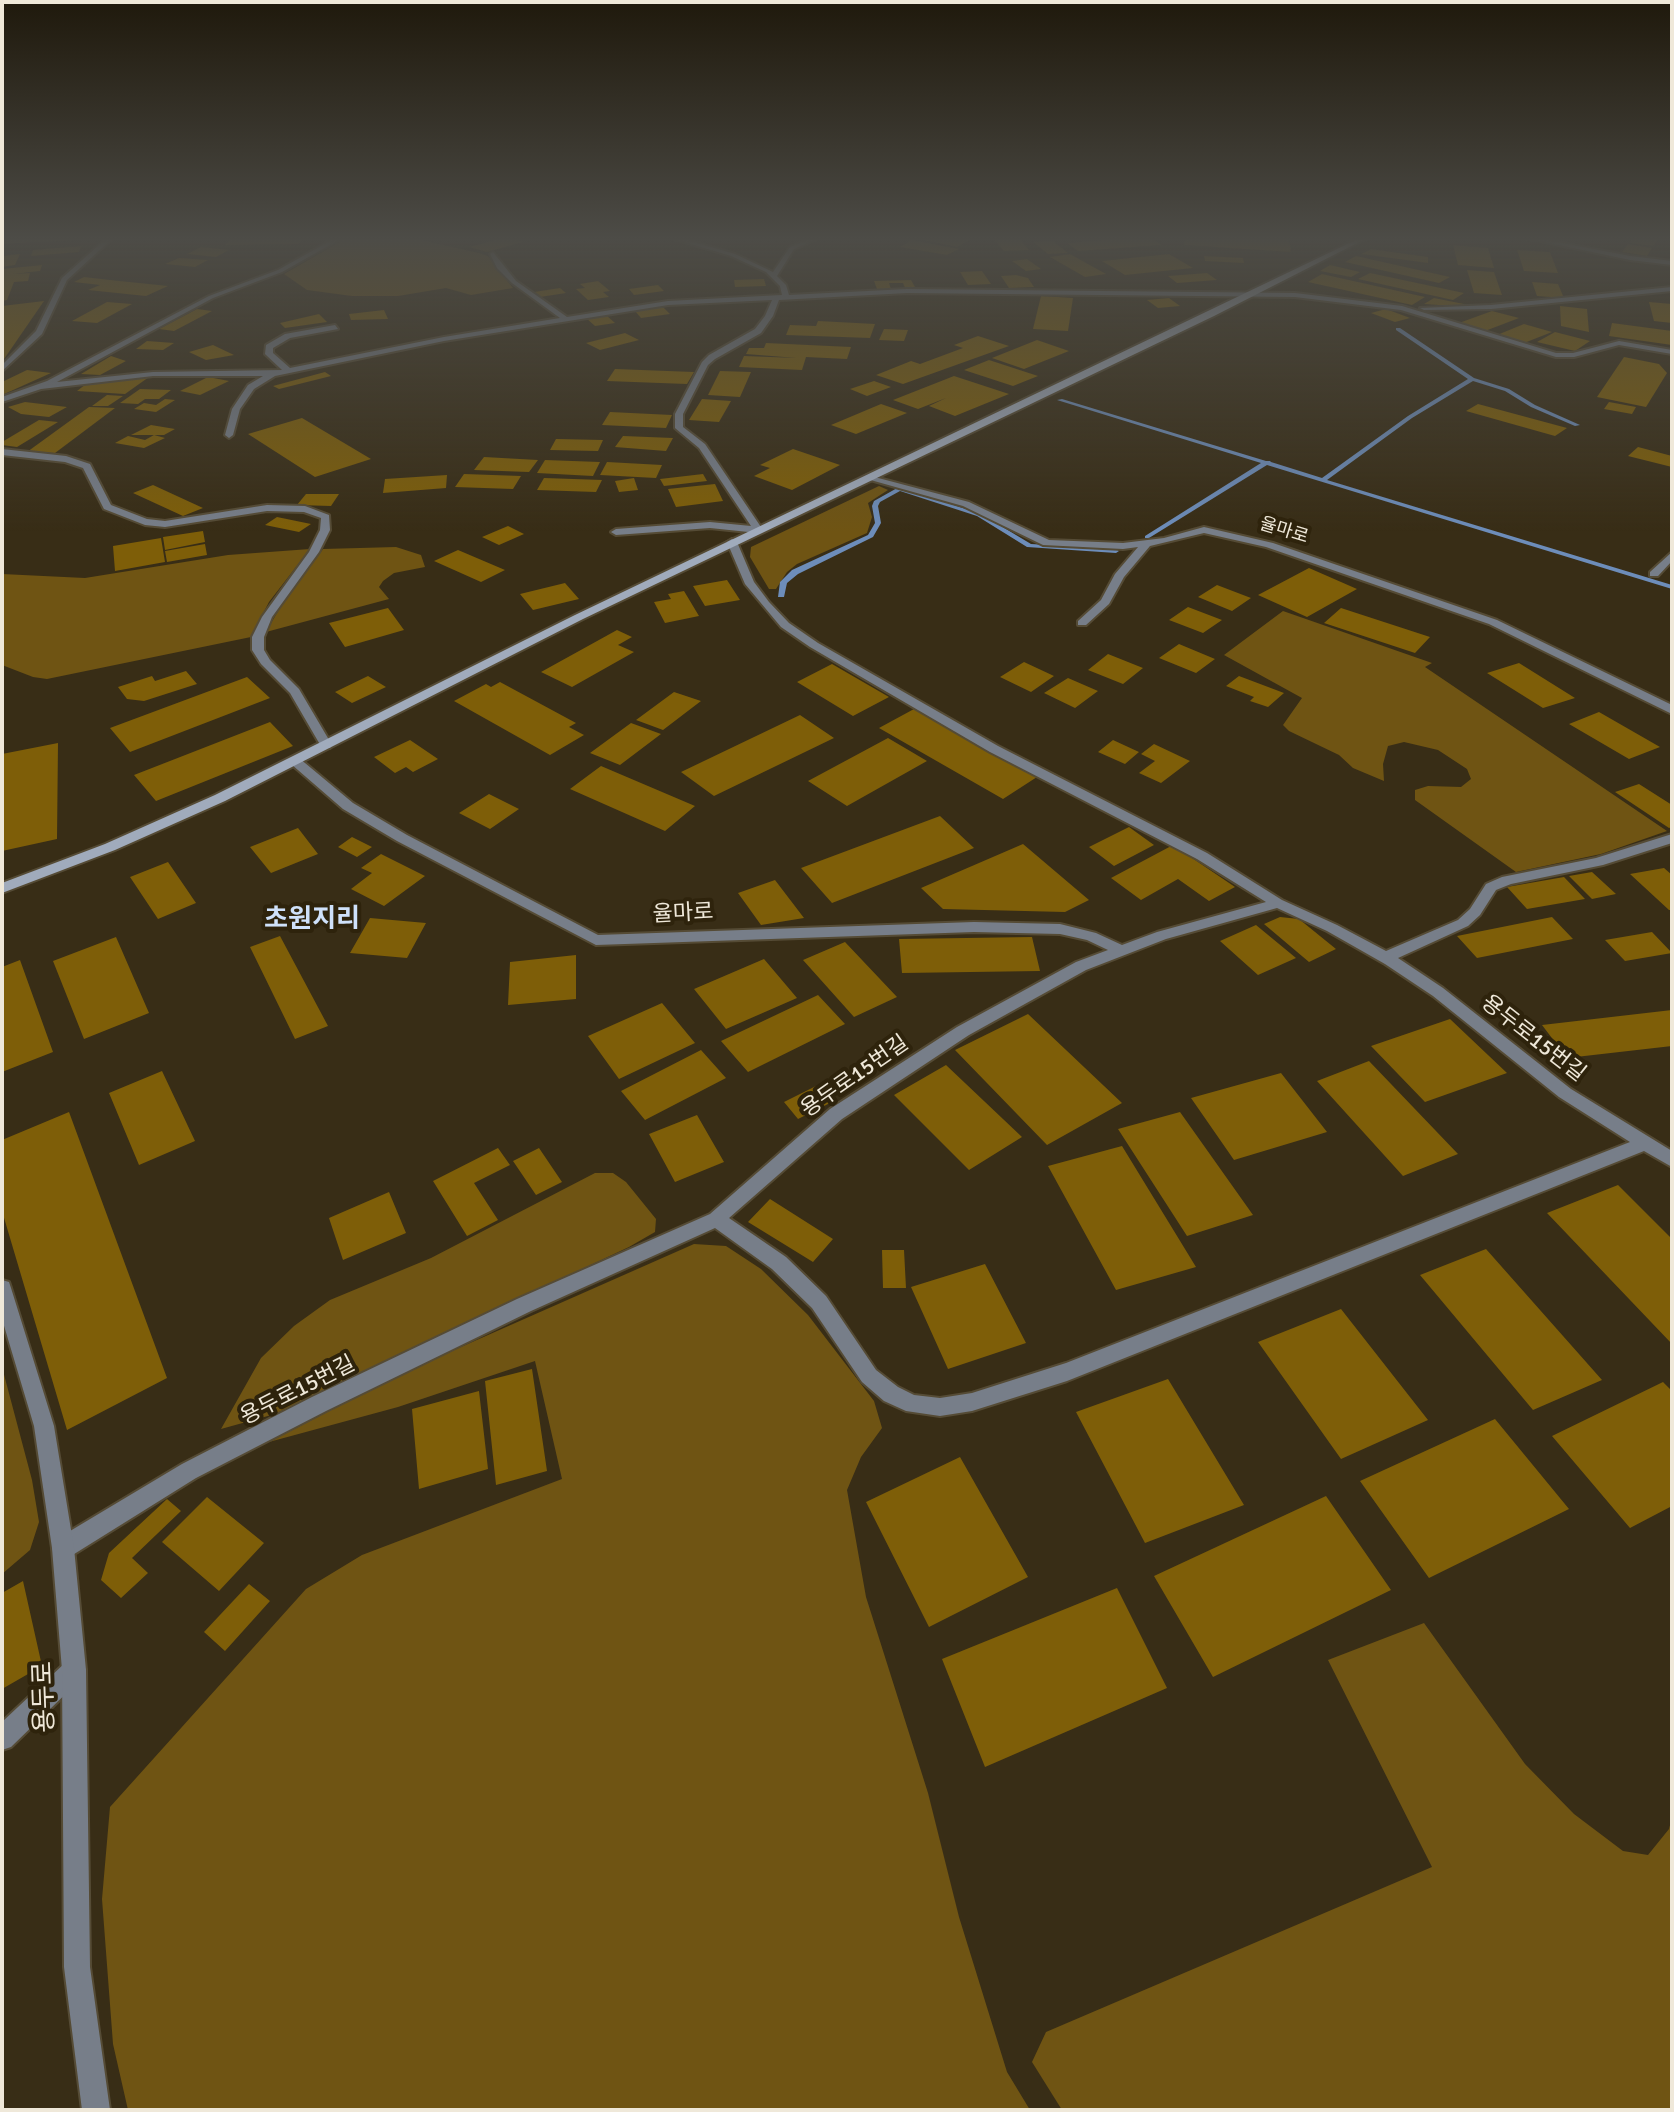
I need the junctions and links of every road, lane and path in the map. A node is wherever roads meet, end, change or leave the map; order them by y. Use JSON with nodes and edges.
{"nodes":[{"id":1,"x":35,"y":336,"type":"edge"},
{"id":2,"x":136,"y":336,"type":"edge"},
{"id":3,"x":290,"y":336,"type":"edge"},
{"id":4,"x":473,"y":336,"type":"edge"},
{"id":5,"x":750,"y":336,"type":"edge"},
{"id":6,"x":1165,"y":336,"type":"edge"},
{"id":7,"x":1492,"y":336,"type":"edge"},
{"id":8,"x":1672,"y":352,"type":"edge"},
{"id":9,"x":2,"y":369,"type":"edge"},
{"id":10,"x":288,"y":371,"type":"junction"},
{"id":11,"x":274,"y":374,"type":"junction"},
{"id":12,"x":37,"y":387,"type":"junction"},
{"id":13,"x":2,"y":400,"type":"edge"},
{"id":14,"x":229,"y":435,"type":"dead end"},
{"id":15,"x":2,"y":452,"type":"edge"},
{"id":16,"x":870,"y":477,"type":"junction"},
{"id":17,"x":758,"y":530,"type":"junction"},
{"id":18,"x":616,"y":532,"type":"dead end"},
{"id":19,"x":732,"y":542,"type":"junction"},
{"id":20,"x":1147,"y":543,"type":"junction"},
{"id":21,"x":1672,"y":555,"type":"edge"},
{"id":22,"x":1654,"y":574,"type":"dead end"},
{"id":23,"x":1082,"y":623,"type":"dead end"},
{"id":24,"x":1672,"y":710,"type":"edge"},
{"id":25,"x":326,"y":745,"type":"junction"},
{"id":26,"x":295,"y":761,"type":"junction"},
{"id":27,"x":1672,"y":838,"type":"edge"},
{"id":28,"x":2,"y":888,"type":"edge"},
{"id":29,"x":1277,"y":903,"type":"junction"},
{"id":30,"x":1120,"y":950,"type":"junction"},
{"id":31,"x":1385,"y":958,"type":"junction"},
{"id":32,"x":1645,"y":1143,"type":"junction"},
{"id":33,"x":1672,"y":1160,"type":"edge"},
{"id":34,"x":716,"y":1219,"type":"junction"},
{"id":35,"x":2,"y":1288,"type":"edge"},
{"id":36,"x":63,"y":1548,"type":"junction"},
{"id":37,"x":74,"y":1670,"type":"junction"},
{"id":38,"x":2,"y":1738,"type":"edge"},
{"id":39,"x":96,"y":2110,"type":"edge"}],
"edges":[{"from":1,"to":9,"type":"street"},
{"from":2,"to":12,"type":"street"},
{"from":3,"to":10,"type":"street"},
{"from":4,"to":10,"type":"street"},
{"from":5,"to":17,"type":"street"},
{"from":6,"to":16,"type":"street"},
{"from":7,"to":8,"type":"street"},
{"from":10,"to":11,"type":"street"},
{"from":11,"to":12,"type":"street"},
{"from":11,"to":14,"type":"street"},
{"from":12,"to":13,"type":"street"},
{"from":15,"to":25,"type":"street"},
{"from":16,"to":17,"type":"street"},
{"from":16,"to":20,"type":"street","name":"율마로"},
{"from":17,"to":18,"type":"street"},
{"from":17,"to":19,"type":"street"},
{"from":19,"to":25,"type":"street"},
{"from":19,"to":29,"type":"street"},
{"from":20,"to":23,"type":"street"},
{"from":20,"to":24,"type":"street","name":"율마로"},
{"from":21,"to":22,"type":"street"},
{"from":25,"to":26,"type":"street"},
{"from":26,"to":28,"type":"street"},
{"from":26,"to":30,"type":"street","name":"율마로"},
{"from":27,"to":31,"type":"street"},
{"from":29,"to":30,"type":"street","name":"용두로15번길"},
{"from":29,"to":31,"type":"street","name":"용두로15번길"},
{"from":30,"to":34,"type":"street","name":"용두로15번길"},
{"from":31,"to":32,"type":"street","name":"용두로15번길"},
{"from":32,"to":33,"type":"street","name":"용두로15번길"},
{"from":32,"to":34,"type":"street"},
{"from":34,"to":36,"type":"street","name":"용두로15번길"},
{"from":35,"to":36,"type":"street","name":"용두로"},
{"from":36,"to":37,"type":"street","name":"용두로"},
{"from":37,"to":38,"type":"street"},
{"from":37,"to":39,"type":"street","name":"용두로"}]}
